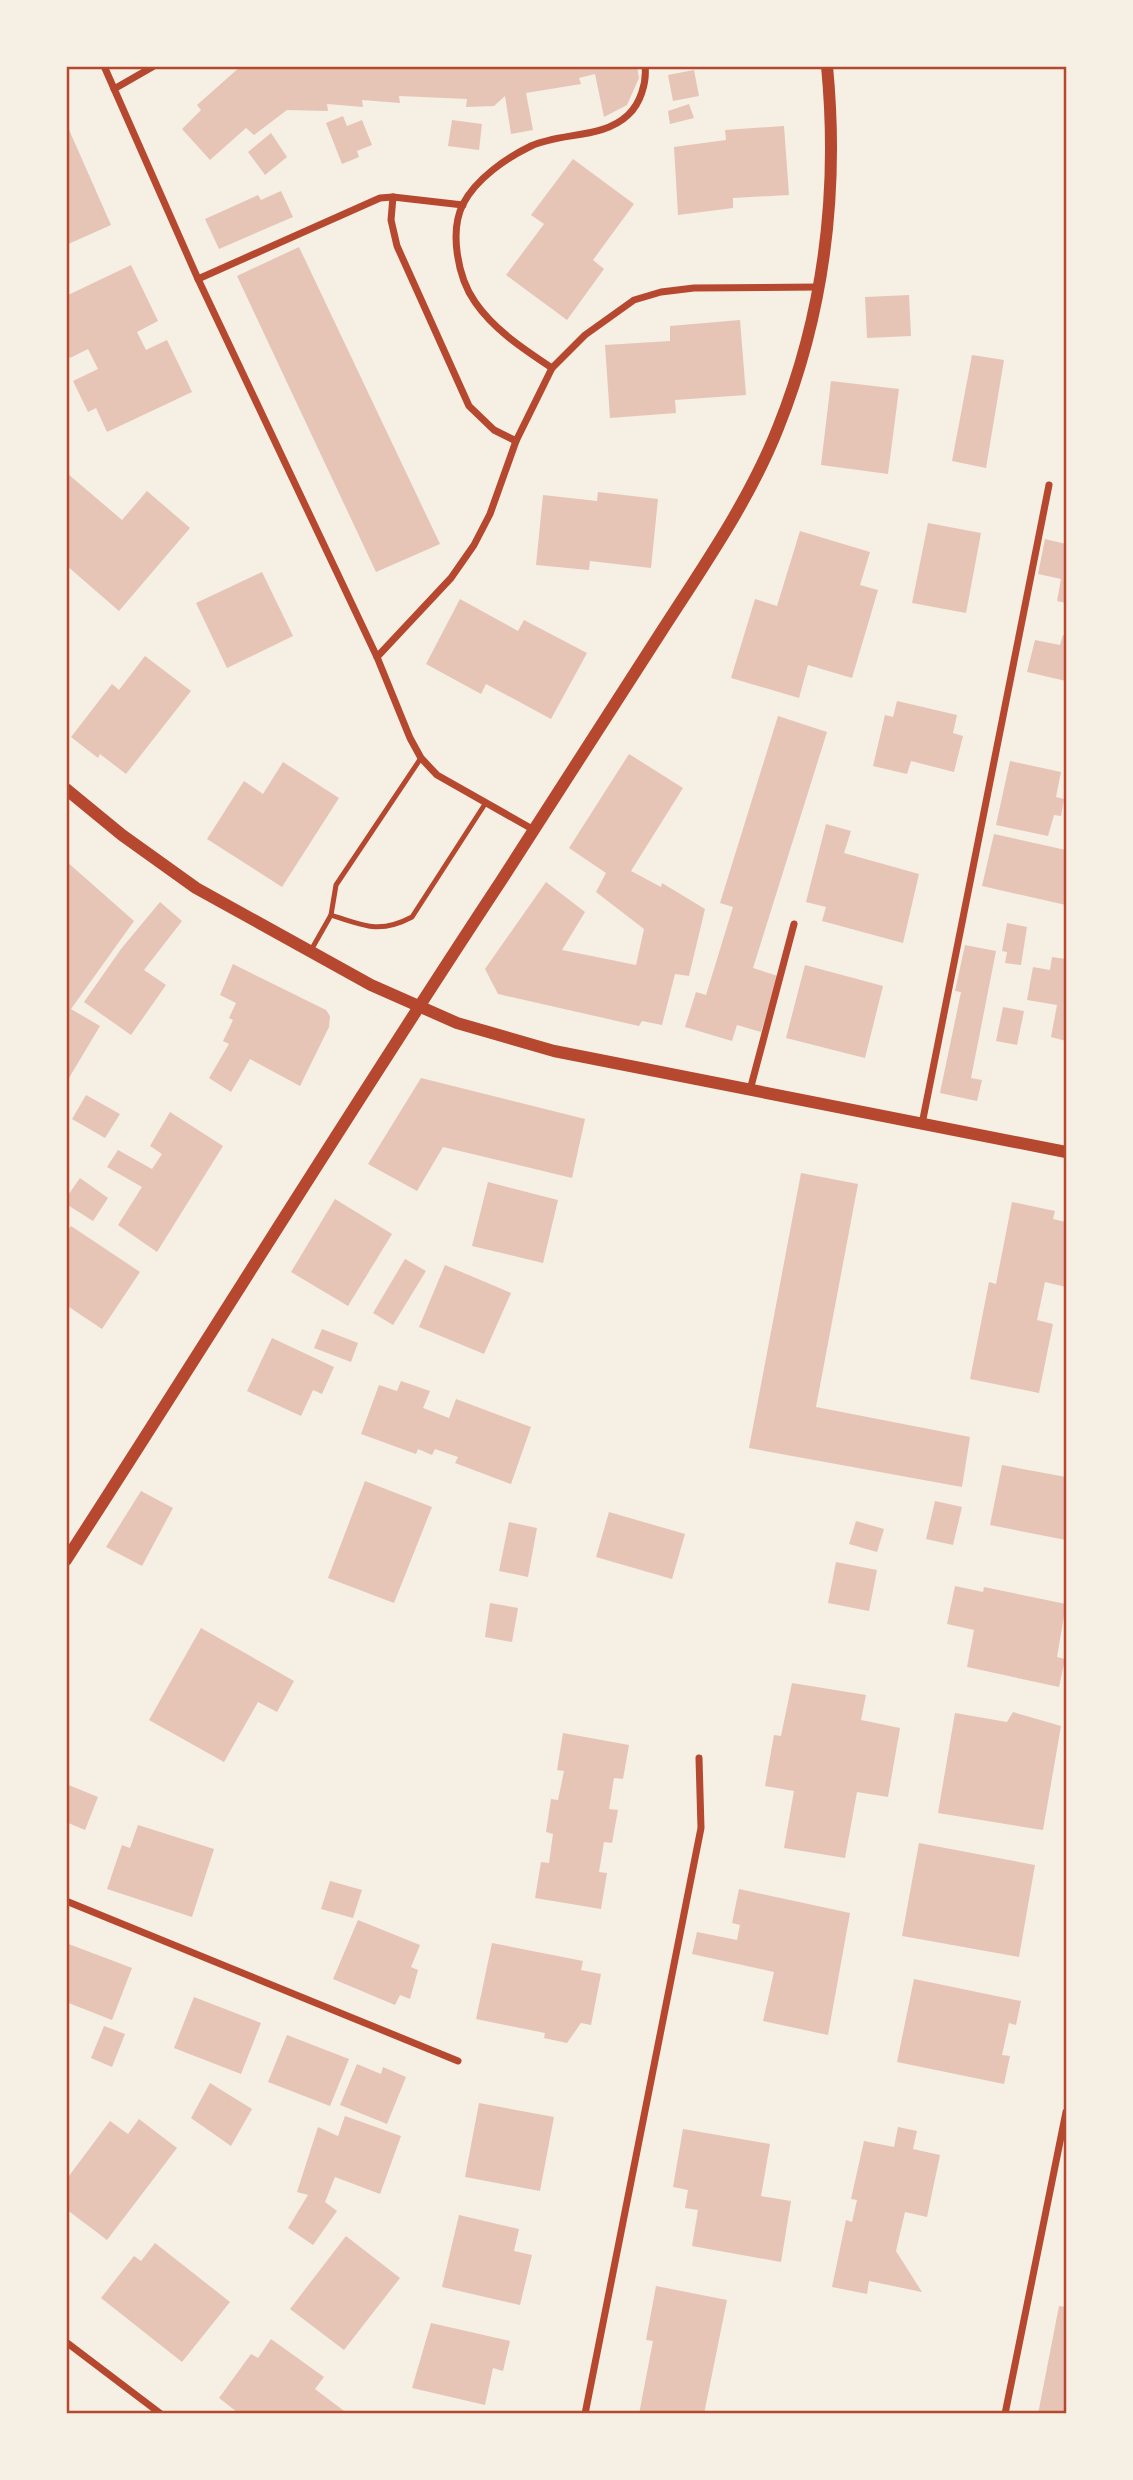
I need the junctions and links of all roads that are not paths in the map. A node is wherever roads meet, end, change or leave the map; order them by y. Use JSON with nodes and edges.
{"nodes":[{"id":1,"x":104,"y":66,"type":"edge"},
{"id":2,"x":154,"y":66,"type":"edge"},
{"id":3,"x":645,"y":66,"type":"edge"},
{"id":4,"x":827,"y":66,"type":"edge"},
{"id":5,"x":114,"y":89,"type":"junction"},
{"id":6,"x":393,"y":197,"type":"junction"},
{"id":7,"x":463,"y":205,"type":"junction"},
{"id":8,"x":198,"y":279,"type":"junction"},
{"id":9,"x":821,"y":287,"type":"junction"},
{"id":10,"x":552,"y":368,"type":"junction"},
{"id":11,"x":516,"y":441,"type":"junction"},
{"id":12,"x":1049,"y":485,"type":"dead end"},
{"id":13,"x":377,"y":657,"type":"junction"},
{"id":14,"x":421,"y":758,"type":"junction"},
{"id":15,"x":66,"y":789,"type":"edge"},
{"id":16,"x":485,"y":804,"type":"junction"},
{"id":17,"x":534,"y":830,"type":"junction"},
{"id":18,"x":331,"y":915,"type":"junction"},
{"id":19,"x":794,"y":924,"type":"dead end"},
{"id":20,"x":310,"y":952,"type":"junction"},
{"id":21,"x":418,"y":1006,"type":"junction"},
{"id":22,"x":750,"y":1090,"type":"junction"},
{"id":23,"x":922,"y":1124,"type":"junction"},
{"id":24,"x":1066,"y":1152,"type":"edge"},
{"id":25,"x":66,"y":1560,"type":"edge"},
{"id":26,"x":699,"y":1758,"type":"dead end"},
{"id":27,"x":66,"y":1901,"type":"edge"},
{"id":28,"x":458,"y":2060,"type":"dead end"},
{"id":29,"x":1066,"y":2112,"type":"edge"},
{"id":30,"x":66,"y":2342,"type":"edge"},
{"id":31,"x":161,"y":2413,"type":"edge"},
{"id":32,"x":584,"y":2413,"type":"edge"},
{"id":33,"x":1005,"y":2413,"type":"edge"}],
"edges":[{"from":1,"to":5,"type":"street"},
{"from":2,"to":5,"type":"street"},
{"from":3,"to":7,"type":"street"},
{"from":4,"to":9,"type":"street"},
{"from":5,"to":8,"type":"street"},
{"from":6,"to":7,"type":"street"},
{"from":6,"to":8,"type":"street"},
{"from":6,"to":11,"type":"street"},
{"from":7,"to":10,"type":"street"},
{"from":8,"to":13,"type":"street"},
{"from":9,"to":10,"type":"street"},
{"from":9,"to":17,"type":"street"},
{"from":10,"to":11,"type":"street"},
{"from":11,"to":13,"type":"street"},
{"from":12,"to":23,"type":"street"},
{"from":13,"to":14,"type":"street"},
{"from":14,"to":16,"type":"street"},
{"from":14,"to":18,"type":"lane"},
{"from":15,"to":20,"type":"street"},
{"from":16,"to":17,"type":"street"},
{"from":16,"to":18,"type":"lane"},
{"from":17,"to":21,"type":"street"},
{"from":18,"to":20,"type":"lane"},
{"from":19,"to":22,"type":"street"},
{"from":20,"to":21,"type":"street"},
{"from":21,"to":22,"type":"street"},
{"from":21,"to":25,"type":"street"},
{"from":22,"to":23,"type":"street"},
{"from":23,"to":24,"type":"street"},
{"from":26,"to":32,"type":"street"},
{"from":27,"to":28,"type":"street"},
{"from":29,"to":33,"type":"street"},
{"from":30,"to":31,"type":"street"}]}
